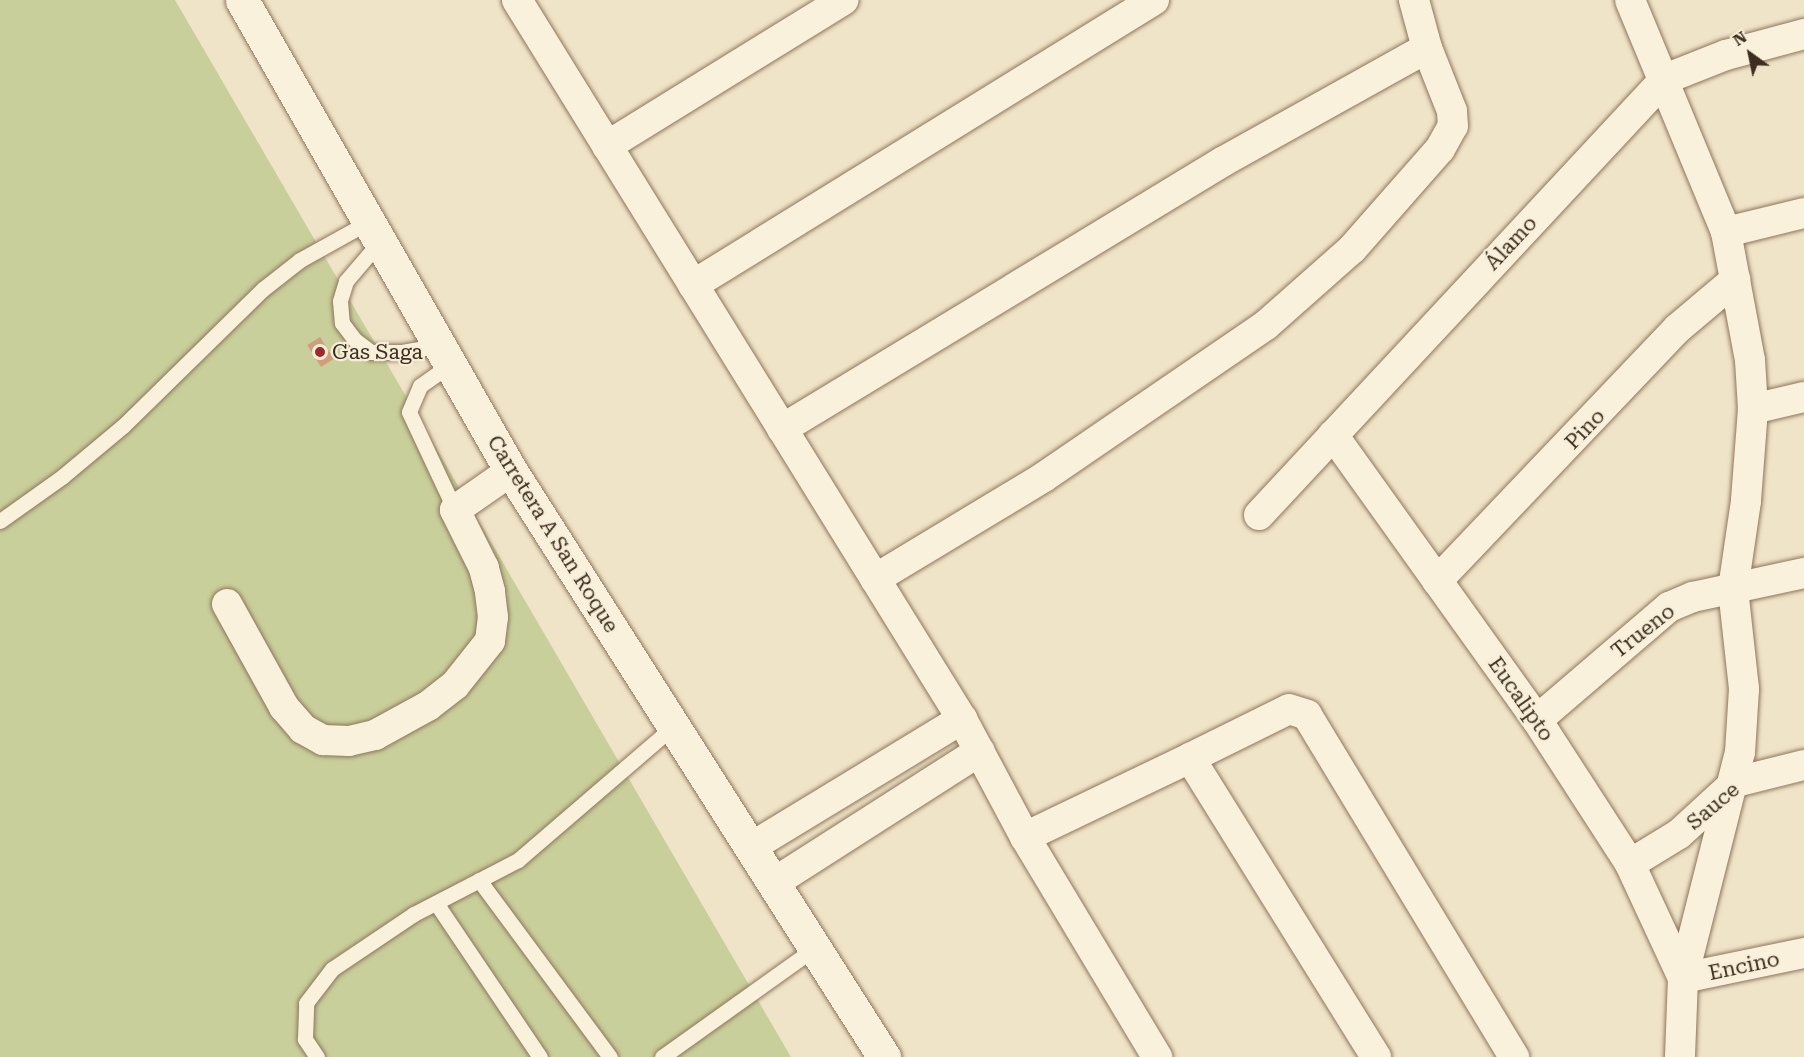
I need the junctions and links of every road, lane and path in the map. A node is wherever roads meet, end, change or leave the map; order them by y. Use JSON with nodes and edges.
{"nodes":[{"id":1,"x":242,"y":0,"type":"edge"},
{"id":2,"x":517,"y":0,"type":"edge"},
{"id":3,"x":843,"y":0,"type":"edge"},
{"id":4,"x":1154,"y":0,"type":"edge"},
{"id":5,"x":1414,"y":0,"type":"edge"},
{"id":6,"x":1630,"y":0,"type":"edge"},
{"id":7,"x":1804,"y":34,"type":"edge"},
{"id":8,"x":1427,"y":48,"type":"junction"},
{"id":9,"x":1665,"y":79,"type":"junction"},
{"id":10,"x":607,"y":146,"type":"junction"},
{"id":11,"x":1804,"y":213,"type":"edge"},
{"id":12,"x":375,"y":230,"type":"junction"},
{"id":13,"x":1726,"y":232,"type":"junction"},
{"id":14,"x":1735,"y":280,"type":"junction"},
{"id":15,"x":693,"y":285,"type":"junction"},
{"id":16,"x":445,"y":355,"type":"junction"},
{"id":17,"x":1804,"y":398,"type":"edge"},
{"id":18,"x":1753,"y":409,"type":"junction"},
{"id":19,"x":782,"y":429,"type":"junction"},
{"id":20,"x":1333,"y":435,"type":"junction"},
{"id":21,"x":511,"y":471,"type":"junction"},
{"id":22,"x":455,"y":510,"type":"junction"},
{"id":23,"x":1259,"y":515,"type":"dead end"},
{"id":24,"x":0,"y":521,"type":"edge"},
{"id":25,"x":1804,"y":573,"type":"edge"},
{"id":26,"x":875,"y":579,"type":"junction"},
{"id":27,"x":1437,"y":581,"type":"junction"},
{"id":28,"x":1733,"y":589,"type":"junction"},
{"id":29,"x":226,"y":604,"type":"dead end"},
{"id":30,"x":962,"y":719,"type":"junction"},
{"id":31,"x":1537,"y":720,"type":"junction"},
{"id":32,"x":675,"y":725,"type":"junction"},
{"id":33,"x":980,"y":751,"type":"junction"},
{"id":34,"x":1190,"y":758,"type":"junction"},
{"id":35,"x":1804,"y":765,"type":"edge"},
{"id":36,"x":1736,"y":782,"type":"junction"},
{"id":37,"x":1025,"y":837,"type":"junction"},
{"id":38,"x":753,"y":846,"type":"junction"},
{"id":39,"x":1630,"y":864,"type":"junction"},
{"id":40,"x":479,"y":880,"type":"junction"},
{"id":41,"x":775,"y":882,"type":"junction"},
{"id":42,"x":436,"y":903,"type":"junction"},
{"id":43,"x":816,"y":947,"type":"junction"},
{"id":44,"x":1804,"y":953,"type":"edge"},
{"id":45,"x":1683,"y":978,"type":"junction"},
{"id":46,"x":317,"y":1057,"type":"edge"},
{"id":47,"x":540,"y":1057,"type":"edge"},
{"id":48,"x":610,"y":1057,"type":"edge"},
{"id":49,"x":662,"y":1057,"type":"edge"},
{"id":50,"x":884,"y":1057,"type":"edge"},
{"id":51,"x":1157,"y":1057,"type":"edge"},
{"id":52,"x":1376,"y":1057,"type":"edge"},
{"id":53,"x":1514,"y":1057,"type":"edge"},
{"id":54,"x":1680,"y":1057,"type":"edge"}],
"edges":[{"from":1,"to":12,"type":"main road","name":"Carretera A San Roque"},
{"from":2,"to":10,"type":"street"},
{"from":3,"to":10,"type":"street"},
{"from":4,"to":15,"type":"street"},
{"from":5,"to":8,"type":"street"},
{"from":6,"to":9,"type":"street"},
{"from":7,"to":9,"type":"street","name":"Álamo"},
{"from":8,"to":19,"type":"street"},
{"from":8,"to":26,"type":"street"},
{"from":9,"to":13,"type":"street"},
{"from":9,"to":20,"type":"street","name":"Álamo"},
{"from":10,"to":15,"type":"street"},
{"from":11,"to":13,"type":"street"},
{"from":12,"to":16,"type":"main road","name":"Carretera A San Roque"},
{"from":12,"to":16,"type":"lane"},
{"from":12,"to":24,"type":"lane"},
{"from":13,"to":14,"type":"street"},
{"from":14,"to":18,"type":"street"},
{"from":14,"to":27,"type":"street","name":"Pino"},
{"from":15,"to":19,"type":"street"},
{"from":16,"to":21,"type":"main road","name":"Carretera A San Roque"},
{"from":16,"to":22,"type":"lane"},
{"from":17,"to":18,"type":"street"},
{"from":18,"to":28,"type":"street"},
{"from":19,"to":26,"type":"street"},
{"from":20,"to":23,"type":"street","name":"Álamo"},
{"from":20,"to":27,"type":"street","name":"Eucalipto"},
{"from":21,"to":22,"type":"street"},
{"from":21,"to":32,"type":"main road","name":"Carretera A San Roque"},
{"from":22,"to":29,"type":"street"},
{"from":25,"to":28,"type":"street","name":"Trueno"},
{"from":26,"to":30,"type":"street"},
{"from":27,"to":31,"type":"street","name":"Eucalipto"},
{"from":28,"to":31,"type":"street","name":"Trueno"},
{"from":28,"to":36,"type":"street"},
{"from":30,"to":33,"type":"street"},
{"from":30,"to":38,"type":"street"},
{"from":31,"to":39,"type":"street","name":"Eucalipto"},
{"from":32,"to":38,"type":"main road","name":"Carretera A San Roque"},
{"from":32,"to":40,"type":"lane"},
{"from":33,"to":37,"type":"street"},
{"from":33,"to":41,"type":"street"},
{"from":34,"to":37,"type":"street"},
{"from":34,"to":52,"type":"street"},
{"from":34,"to":53,"type":"street"},
{"from":35,"to":36,"type":"street","name":"Sauce"},
{"from":36,"to":39,"type":"street","name":"Sauce"},
{"from":36,"to":45,"type":"street"},
{"from":37,"to":51,"type":"street"},
{"from":38,"to":41,"type":"main road","name":"Carretera A San Roque"},
{"from":39,"to":45,"type":"street","name":"Eucalipto"},
{"from":40,"to":42,"type":"lane"},
{"from":40,"to":48,"type":"lane"},
{"from":41,"to":43,"type":"main road","name":"Carretera A San Roque"},
{"from":42,"to":46,"type":"lane"},
{"from":42,"to":47,"type":"lane"},
{"from":43,"to":49,"type":"lane"},
{"from":43,"to":50,"type":"main road","name":"Carretera A San Roque"},
{"from":44,"to":45,"type":"street","name":"Encino"},
{"from":45,"to":54,"type":"street"}]}
